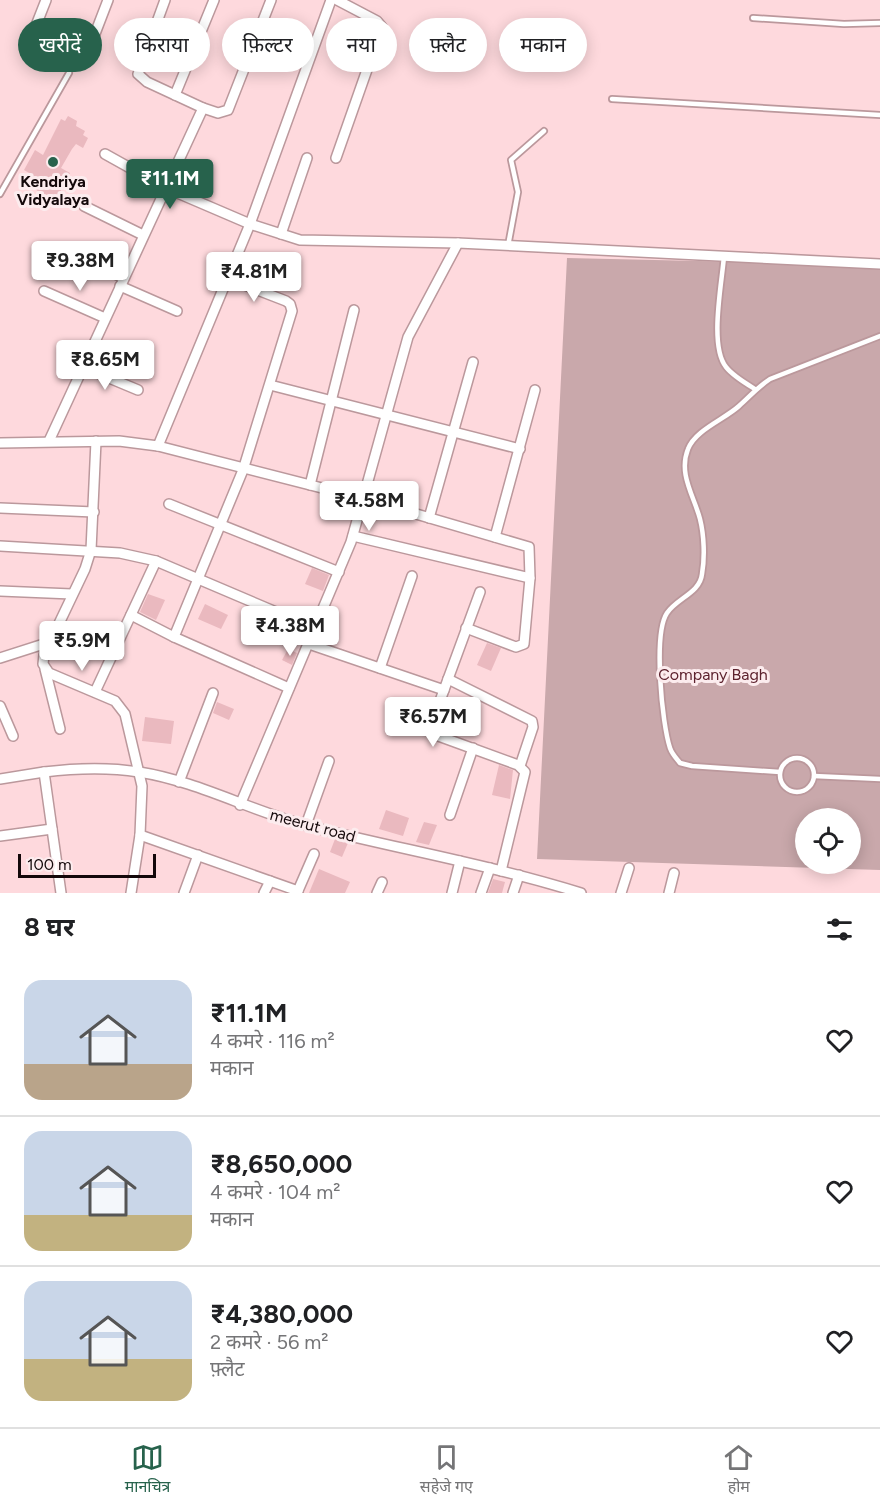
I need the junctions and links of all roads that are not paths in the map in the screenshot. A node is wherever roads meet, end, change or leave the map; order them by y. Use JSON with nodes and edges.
{"nodes":[{"id":1,"x":46,"y":0,"type":"edge"},
{"id":2,"x":108,"y":0,"type":"edge"},
{"id":3,"x":165,"y":0,"type":"edge"},
{"id":4,"x":214,"y":0,"type":"edge"},
{"id":5,"x":271,"y":0,"type":"edge"},
{"id":6,"x":331,"y":0,"type":"edge"},
{"id":7,"x":337,"y":0,"type":"edge"},
{"id":8,"x":357,"y":4,"type":"edge"},
{"id":9,"x":39,"y":18,"type":"edge"},
{"id":10,"x":101,"y":18,"type":"edge"},
{"id":11,"x":753,"y":18,"type":"dead end"},
{"id":12,"x":880,"y":23,"type":"edge"},
{"id":13,"x":69,"y":73,"type":"dead end"},
{"id":14,"x":175,"y":95,"type":"junction"},
{"id":15,"x":612,"y":99,"type":"dead end"},
{"id":16,"x":203,"y":108,"type":"junction"},
{"id":17,"x":880,"y":115,"type":"edge"},
{"id":18,"x":544,"y":131,"type":"dead end"},
{"id":19,"x":105,"y":154,"type":"dead end"},
{"id":20,"x":307,"y":158,"type":"dead end"},
{"id":21,"x":336,"y":158,"type":"dead end"},
{"id":22,"x":166,"y":188,"type":"junction"},
{"id":23,"x":0,"y":194,"type":"edge"},
{"id":24,"x":84,"y":206,"type":"dead end"},
{"id":25,"x":250,"y":224,"type":"junction"},
{"id":26,"x":281,"y":234,"type":"junction"},
{"id":27,"x":143,"y":235,"type":"junction"},
{"id":28,"x":458,"y":243,"type":"junction"},
{"id":29,"x":508,"y":246,"type":"junction"},
{"id":30,"x":63,"y":247,"type":"dead end"},
{"id":31,"x":724,"y":256,"type":"junction"},
{"id":32,"x":880,"y":264,"type":"edge"},
{"id":33,"x":229,"y":279,"type":"junction"},
{"id":34,"x":121,"y":282,"type":"junction"},
{"id":35,"x":44,"y":291,"type":"dead end"},
{"id":36,"x":354,"y":310,"type":"dead end"},
{"id":37,"x":177,"y":311,"type":"dead end"},
{"id":38,"x":105,"y":318,"type":"junction"},
{"id":39,"x":880,"y":336,"type":"edge"},
{"id":40,"x":473,"y":362,"type":"dead end"},
{"id":41,"x":83,"y":367,"type":"junction"},
{"id":42,"x":270,"y":385,"type":"junction"},
{"id":43,"x":755,"y":389,"type":"junction"},
{"id":44,"x":138,"y":390,"type":"dead end"},
{"id":45,"x":535,"y":390,"type":"dead end"},
{"id":46,"x":332,"y":402,"type":"junction"},
{"id":47,"x":387,"y":416,"type":"junction"},
{"id":48,"x":453,"y":432,"type":"junction"},
{"id":49,"x":49,"y":441,"type":"junction"},
{"id":50,"x":96,"y":441,"type":"junction"},
{"id":51,"x":0,"y":443,"type":"edge"},
{"id":52,"x":158,"y":446,"type":"junction"},
{"id":53,"x":520,"y":449,"type":"junction"},
{"id":54,"x":243,"y":470,"type":"junction"},
{"id":55,"x":310,"y":486,"type":"junction"},
{"id":56,"x":365,"y":499,"type":"junction"},
{"id":57,"x":169,"y":504,"type":"dead end"},
{"id":58,"x":0,"y":508,"type":"edge"},
{"id":59,"x":94,"y":512,"type":"junction"},
{"id":60,"x":429,"y":518,"type":"junction"},
{"id":61,"x":221,"y":525,"type":"junction"},
{"id":62,"x":353,"y":536,"type":"junction"},
{"id":63,"x":495,"y":537,"type":"junction"},
{"id":64,"x":0,"y":546,"type":"edge"},
{"id":65,"x":91,"y":550,"type":"junction"},
{"id":66,"x":156,"y":561,"type":"junction"},
{"id":67,"x":339,"y":572,"type":"junction"},
{"id":68,"x":412,"y":576,"type":"dead end"},
{"id":69,"x":530,"y":578,"type":"junction"},
{"id":70,"x":199,"y":580,"type":"junction"},
{"id":71,"x":0,"y":591,"type":"edge"},
{"id":72,"x":480,"y":592,"type":"dead end"},
{"id":73,"x":72,"y":594,"type":"junction"},
{"id":74,"x":131,"y":615,"type":"junction"},
{"id":75,"x":466,"y":628,"type":"junction"},
{"id":76,"x":316,"y":629,"type":"junction"},
{"id":77,"x":174,"y":636,"type":"junction"},
{"id":78,"x":50,"y":642,"type":"junction"},
{"id":79,"x":309,"y":644,"type":"junction"},
{"id":80,"x":0,"y":658,"type":"edge"},
{"id":81,"x":380,"y":668,"type":"junction"},
{"id":82,"x":45,"y":669,"type":"junction"},
{"id":83,"x":448,"y":680,"type":"junction"},
{"id":84,"x":289,"y":688,"type":"junction"},
{"id":85,"x":444,"y":690,"type":"junction"},
{"id":86,"x":95,"y":692,"type":"junction"},
{"id":87,"x":213,"y":693,"type":"dead end"},
{"id":88,"x":0,"y":706,"type":"edge"},
{"id":89,"x":60,"y":729,"type":"dead end"},
{"id":90,"x":13,"y":736,"type":"dead end"},
{"id":91,"x":473,"y":748,"type":"junction"},
{"id":92,"x":329,"y":761,"type":"dead end"},
{"id":93,"x":520,"y":766,"type":"junction"},
{"id":94,"x":44,"y":772,"type":"junction"},
{"id":95,"x":140,"y":772,"type":"junction"},
{"id":96,"x":780,"y":772,"type":"junction"},
{"id":97,"x":814,"y":776,"type":"junction"},
{"id":98,"x":0,"y":779,"type":"edge"},
{"id":99,"x":880,"y":779,"type":"edge"},
{"id":100,"x":179,"y":782,"type":"junction"},
{"id":101,"x":240,"y":805,"type":"junction"},
{"id":102,"x":450,"y":815,"type":"dead end"},
{"id":103,"x":306,"y":825,"type":"junction"},
{"id":104,"x":52,"y":830,"type":"junction"},
{"id":105,"x":140,"y":835,"type":"junction"},
{"id":106,"x":0,"y":836,"type":"edge"},
{"id":107,"x":314,"y":854,"type":"dead end"},
{"id":108,"x":198,"y":855,"type":"junction"},
{"id":109,"x":460,"y":861,"type":"junction"},
{"id":110,"x":490,"y":868,"type":"junction"},
{"id":111,"x":628,"y":868,"type":"dead end"},
{"id":112,"x":501,"y":871,"type":"junction"},
{"id":113,"x":674,"y":873,"type":"dead end"},
{"id":114,"x":519,"y":875,"type":"junction"},
{"id":115,"x":270,"y":881,"type":"junction"},
{"id":116,"x":382,"y":882,"type":"dead end"},
{"id":117,"x":298,"y":892,"type":"edge"},
{"id":118,"x":61,"y":893,"type":"edge"},
{"id":119,"x":131,"y":893,"type":"edge"},
{"id":120,"x":184,"y":893,"type":"edge"},
{"id":121,"x":264,"y":893,"type":"edge"},
{"id":122,"x":377,"y":893,"type":"edge"},
{"id":123,"x":452,"y":893,"type":"edge"},
{"id":124,"x":481,"y":893,"type":"edge"},
{"id":125,"x":513,"y":893,"type":"edge"},
{"id":126,"x":581,"y":893,"type":"edge"},
{"id":127,"x":621,"y":893,"type":"edge"},
{"id":128,"x":669,"y":893,"type":"edge"}],
"edges":[{"from":1,"to":9,"type":"street"},
{"from":2,"to":10,"type":"street"},
{"from":3,"to":14,"type":"street"},
{"from":4,"to":14,"type":"street"},
{"from":5,"to":16,"type":"street"},
{"from":6,"to":25,"type":"street"},
{"from":7,"to":8,"type":"street"},
{"from":8,"to":21,"type":"street"},
{"from":11,"to":12,"type":"lane"},
{"from":13,"to":23,"type":"lane"},
{"from":14,"to":16,"type":"street"},
{"from":15,"to":17,"type":"lane"},
{"from":16,"to":22,"type":"street"},
{"from":18,"to":29,"type":"lane"},
{"from":19,"to":22,"type":"street"},
{"from":20,"to":26,"type":"street"},
{"from":22,"to":25,"type":"street"},
{"from":22,"to":27,"type":"street"},
{"from":24,"to":27,"type":"street"},
{"from":25,"to":26,"type":"street"},
{"from":25,"to":33,"type":"street"},
{"from":26,"to":28,"type":"street"},
{"from":27,"to":34,"type":"street"},
{"from":28,"to":29,"type":"street"},
{"from":28,"to":47,"type":"street"},
{"from":29,"to":31,"type":"street"},
{"from":30,"to":34,"type":"street"},
{"from":31,"to":32,"type":"street"},
{"from":31,"to":43,"type":"lane"},
{"from":33,"to":42,"type":"street"},
{"from":33,"to":52,"type":"street"},
{"from":34,"to":37,"type":"street"},
{"from":34,"to":38,"type":"street"},
{"from":35,"to":38,"type":"street"},
{"from":36,"to":46,"type":"street"},
{"from":38,"to":41,"type":"street"},
{"from":39,"to":43,"type":"lane"},
{"from":40,"to":48,"type":"street"},
{"from":41,"to":44,"type":"street"},
{"from":41,"to":49,"type":"street"},
{"from":42,"to":46,"type":"street"},
{"from":42,"to":54,"type":"street"},
{"from":43,"to":96,"type":"lane"},
{"from":45,"to":53,"type":"street"},
{"from":46,"to":47,"type":"street"},
{"from":46,"to":55,"type":"street"},
{"from":47,"to":48,"type":"street"},
{"from":47,"to":56,"type":"street"},
{"from":48,"to":53,"type":"street"},
{"from":48,"to":60,"type":"street"},
{"from":49,"to":50,"type":"street"},
{"from":49,"to":51,"type":"street"},
{"from":50,"to":52,"type":"street"},
{"from":50,"to":59,"type":"street"},
{"from":52,"to":54,"type":"street"},
{"from":53,"to":63,"type":"street"},
{"from":54,"to":55,"type":"street"},
{"from":54,"to":61,"type":"street"},
{"from":55,"to":56,"type":"street"},
{"from":56,"to":60,"type":"street"},
{"from":56,"to":62,"type":"street"},
{"from":57,"to":61,"type":"street"},
{"from":58,"to":59,"type":"street"},
{"from":59,"to":65,"type":"street"},
{"from":60,"to":63,"type":"street"},
{"from":61,"to":67,"type":"street"},
{"from":61,"to":70,"type":"street"},
{"from":62,"to":67,"type":"street"},
{"from":62,"to":69,"type":"street"},
{"from":63,"to":69,"type":"street"},
{"from":64,"to":65,"type":"street"},
{"from":65,"to":66,"type":"street"},
{"from":65,"to":73,"type":"street"},
{"from":66,"to":70,"type":"street"},
{"from":66,"to":74,"type":"street"},
{"from":67,"to":76,"type":"street"},
{"from":68,"to":81,"type":"street"},
{"from":69,"to":75,"type":"street"},
{"from":70,"to":76,"type":"street"},
{"from":70,"to":77,"type":"street"},
{"from":71,"to":73,"type":"street"},
{"from":72,"to":75,"type":"street"},
{"from":73,"to":78,"type":"street"},
{"from":74,"to":77,"type":"street"},
{"from":74,"to":86,"type":"street"},
{"from":75,"to":83,"type":"street"},
{"from":76,"to":79,"type":"street"},
{"from":77,"to":84,"type":"street"},
{"from":78,"to":80,"type":"street"},
{"from":78,"to":82,"type":"street"},
{"from":79,"to":81,"type":"street"},
{"from":79,"to":84,"type":"street"},
{"from":81,"to":85,"type":"street"},
{"from":82,"to":86,"type":"street"},
{"from":82,"to":89,"type":"street"},
{"from":83,"to":85,"type":"street"},
{"from":83,"to":93,"type":"street"},
{"from":84,"to":101,"type":"street"},
{"from":85,"to":91,"type":"street"},
{"from":86,"to":95,"type":"street"},
{"from":87,"to":100,"type":"street"},
{"from":88,"to":90,"type":"street"},
{"from":91,"to":93,"type":"street"},
{"from":91,"to":102,"type":"street"},
{"from":92,"to":103,"type":"street"},
{"from":93,"to":112,"type":"street"},
{"from":94,"to":95,"type":"street","name":"meerut road"},
{"from":94,"to":98,"type":"street","name":"meerut road"},
{"from":94,"to":104,"type":"street"},
{"from":95,"to":100,"type":"street","name":"meerut road"},
{"from":95,"to":105,"type":"street"},
{"from":96,"to":97,"type":"lane"},
{"from":96,"to":97,"type":"lane"},
{"from":97,"to":99,"type":"lane"},
{"from":100,"to":101,"type":"street","name":"meerut road"},
{"from":101,"to":103,"type":"street","name":"meerut road"},
{"from":103,"to":109,"type":"street","name":"meerut road"},
{"from":104,"to":106,"type":"street"},
{"from":104,"to":118,"type":"street"},
{"from":105,"to":108,"type":"street"},
{"from":105,"to":119,"type":"street"},
{"from":107,"to":117,"type":"street"},
{"from":108,"to":115,"type":"street"},
{"from":108,"to":120,"type":"street"},
{"from":109,"to":110,"type":"street","name":"meerut road"},
{"from":109,"to":123,"type":"street"},
{"from":110,"to":112,"type":"street","name":"meerut road"},
{"from":110,"to":124,"type":"street"},
{"from":111,"to":127,"type":"street"},
{"from":112,"to":114,"type":"street","name":"meerut road"},
{"from":113,"to":128,"type":"street"},
{"from":114,"to":125,"type":"street"},
{"from":114,"to":126,"type":"street","name":"meerut road"},
{"from":115,"to":117,"type":"street"},
{"from":115,"to":121,"type":"street"},
{"from":116,"to":122,"type":"street"}]}
